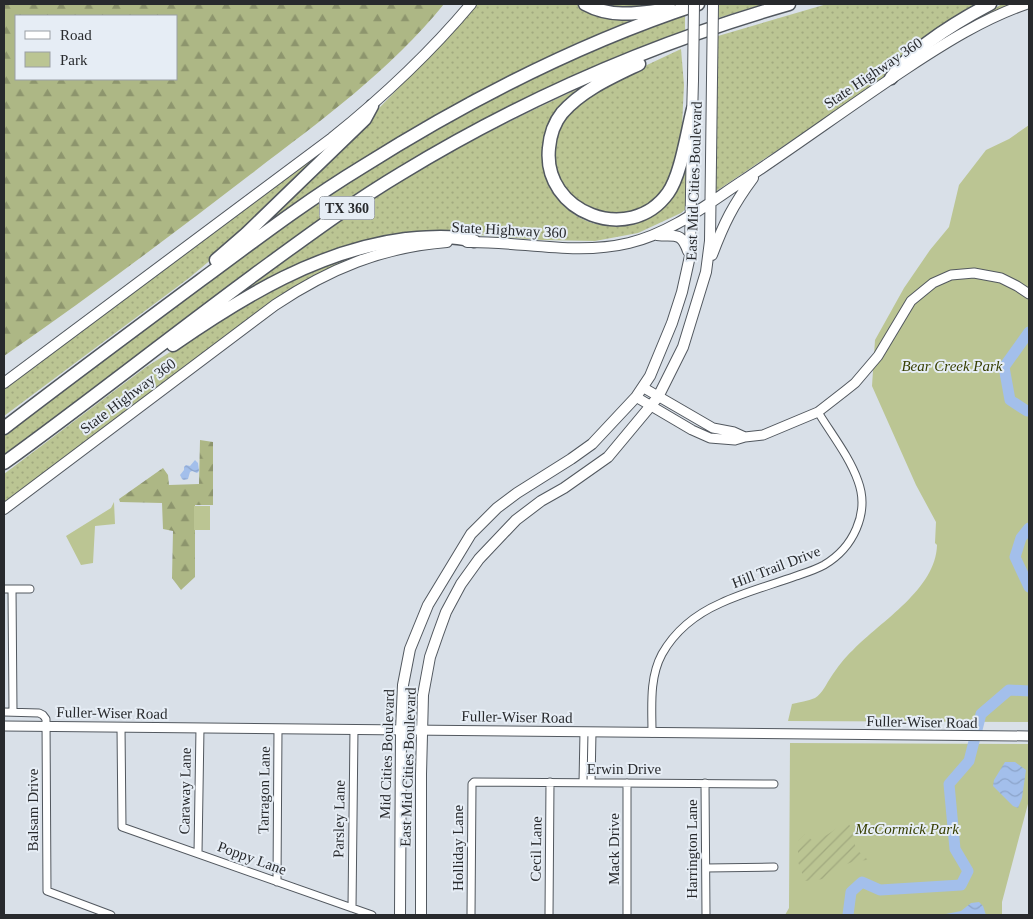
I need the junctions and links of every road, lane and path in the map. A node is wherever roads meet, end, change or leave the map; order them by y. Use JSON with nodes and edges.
{"nodes":[{"id":1,"x":471,"y":4,"type":"edge"},
{"id":2,"x":585,"y":4,"type":"edge"},
{"id":3,"x":713,"y":4,"type":"edge"},
{"id":4,"x":789,"y":4,"type":"edge"},
{"id":5,"x":990,"y":4,"type":"edge"},
{"id":6,"x":1026,"y":4,"type":"edge"},
{"id":7,"x":693,"y":5,"type":"edge"},
{"id":8,"x":680,"y":39,"type":"junction"},
{"id":9,"x":891,"y":78,"type":"junction"},
{"id":10,"x":372,"y":106,"type":"junction"},
{"id":11,"x":692,"y":109,"type":"junction"},
{"id":12,"x":759,"y":170,"type":"junction"},
{"id":13,"x":710,"y":202,"type":"junction"},
{"id":14,"x":691,"y":214,"type":"junction"},
{"id":15,"x":656,"y":235,"type":"junction"},
{"id":16,"x":474,"y":242,"type":"junction"},
{"id":17,"x":690,"y":256,"type":"junction"},
{"id":18,"x":706,"y":272,"type":"junction"},
{"id":19,"x":1029,"y":294,"type":"edge"},
{"id":20,"x":656,"y":364,"type":"joint"},
{"id":21,"x":4,"y":382,"type":"edge"},
{"id":22,"x":64,"y":383,"type":"junction"},
{"id":23,"x":644,"y":388,"type":"junction"},
{"id":24,"x":636,"y":397,"type":"junction"},
{"id":25,"x":658,"y":397,"type":"junction"},
{"id":26,"x":650,"y":407,"type":"junction"},
{"id":27,"x":818,"y":412,"type":"junction"},
{"id":28,"x":4,"y":428,"type":"edge"},
{"id":29,"x":48,"y":431,"type":"junction"},
{"id":30,"x":745,"y":437,"type":"junction"},
{"id":31,"x":4,"y":464,"type":"edge"},
{"id":32,"x":4,"y":509,"type":"edge"},
{"id":33,"x":8,"y":589,"type":"edge"},
{"id":34,"x":30,"y":589,"type":"dead end"},
{"id":35,"x":4,"y":712,"type":"edge"},
{"id":36,"x":13,"y":712,"type":"junction"},
{"id":37,"x":4,"y":726,"type":"edge"},
{"id":38,"x":47,"y":726,"type":"junction"},
{"id":39,"x":121,"y":727,"type":"junction"},
{"id":40,"x":200,"y":728,"type":"junction"},
{"id":41,"x":278,"y":729,"type":"junction"},
{"id":42,"x":354,"y":729,"type":"junction"},
{"id":43,"x":400,"y":730,"type":"junction"},
{"id":44,"x":422,"y":730,"type":"junction"},
{"id":45,"x":588,"y":732,"type":"junction"},
{"id":46,"x":652,"y":732,"type":"junction"},
{"id":47,"x":1029,"y":736,"type":"edge"},
{"id":48,"x":474,"y":782,"type":"joint"},
{"id":49,"x":550,"y":782,"type":"junction"},
{"id":50,"x":583,"y":782,"type":"junction"},
{"id":51,"x":591,"y":782,"type":"junction"},
{"id":52,"x":627,"y":783,"type":"junction"},
{"id":53,"x":705,"y":783,"type":"junction"},
{"id":54,"x":774,"y":784,"type":"dead end"},
{"id":55,"x":198,"y":853,"type":"junction"},
{"id":56,"x":774,"y":867,"type":"dead end"},
{"id":57,"x":706,"y":868,"type":"junction"},
{"id":58,"x":277,"y":882,"type":"junction"},
{"id":59,"x":352,"y":908,"type":"junction"},
{"id":60,"x":111,"y":915,"type":"edge"},
{"id":61,"x":372,"y":915,"type":"edge"},
{"id":62,"x":400,"y":915,"type":"edge"},
{"id":63,"x":421,"y":915,"type":"edge"},
{"id":64,"x":472,"y":915,"type":"edge"},
{"id":65,"x":549,"y":915,"type":"edge"},
{"id":66,"x":627,"y":915,"type":"edge"},
{"id":67,"x":706,"y":915,"type":"edge"}],
"edges":[{"from":1,"to":10,"type":"main road"},
{"from":2,"to":7,"type":"highway"},
{"from":3,"to":13,"type":"main road","name":"East Mid Cities Boulevard","bridge":true},
{"from":4,"to":8,"type":"highway","number":"TX 360"},
{"from":5,"to":9,"type":"highway"},
{"from":6,"to":9,"type":"main road","name":"State Highway 360"},
{"from":7,"to":11,"type":"main road","name":"East Mid Cities Boulevard","bridge":true},
{"from":7,"to":22,"type":"highway","number":"TX 360"},
{"from":8,"to":11,"type":"highway"},
{"from":8,"to":29,"type":"highway","number":"TX 360"},
{"from":9,"to":12,"type":"main road","name":"State Highway 360"},
{"from":10,"to":21,"type":"main road"},
{"from":10,"to":22,"type":"highway"},
{"from":11,"to":14,"type":"main road","name":"East Mid Cities Boulevard"},
{"from":12,"to":13,"type":"main road","name":"State Highway 360"},
{"from":12,"to":18,"type":"main road"},
{"from":13,"to":14,"type":"main road","name":"State Highway 360"},
{"from":13,"to":18,"type":"main road","name":"East Mid Cities Boulevard"},
{"from":14,"to":15,"type":"main road","name":"State Highway 360"},
{"from":14,"to":17,"type":"main road","name":"East Mid Cities Boulevard"},
{"from":15,"to":16,"type":"main road","name":"State Highway 360"},
{"from":15,"to":17,"type":"main road"},
{"from":16,"to":29,"type":"highway"},
{"from":16,"to":32,"type":"main road","name":"State Highway 360"},
{"from":17,"to":20,"type":"main road","name":"East Mid Cities Boulevard"},
{"from":18,"to":25,"type":"main road","name":"East Mid Cities Boulevard"},
{"from":19,"to":27,"type":"street"},
{"from":20,"to":23,"type":"main road","name":"Mid Cities Boulevard"},
{"from":22,"to":28,"type":"highway","number":"TX 360"},
{"from":23,"to":24,"type":"main road","name":"Mid Cities Boulevard"},
{"from":23,"to":25,"type":"street"},
{"from":24,"to":26,"type":"street"},
{"from":24,"to":43,"type":"main road","name":"Mid Cities Boulevard"},
{"from":25,"to":26,"type":"main road","name":"East Mid Cities Boulevard"},
{"from":25,"to":30,"type":"street"},
{"from":26,"to":30,"type":"street"},
{"from":26,"to":44,"type":"main road","name":"East Mid Cities Boulevard"},
{"from":27,"to":30,"type":"street"},
{"from":27,"to":46,"type":"street","name":"Hill Trail Drive"},
{"from":29,"to":31,"type":"highway","number":"TX 360"},
{"from":33,"to":34,"type":"street"},
{"from":33,"to":36,"type":"street"},
{"from":35,"to":36,"type":"street"},
{"from":36,"to":38,"type":"street"},
{"from":37,"to":38,"type":"street","name":"Fuller-Wiser Road"},
{"from":38,"to":39,"type":"street","name":"Fuller-Wiser Road"},
{"from":38,"to":60,"type":"street","name":"Balsam Drive"},
{"from":39,"to":40,"type":"street","name":"Fuller-Wiser Road"},
{"from":39,"to":55,"type":"street","name":"Poppy Lane"},
{"from":40,"to":41,"type":"street","name":"Fuller-Wiser Road"},
{"from":40,"to":55,"type":"street","name":"Caraway Lane"},
{"from":41,"to":42,"type":"street","name":"Fuller-Wiser Road"},
{"from":41,"to":58,"type":"street","name":"Tarragon Lane"},
{"from":42,"to":43,"type":"street","name":"Fuller-Wiser Road"},
{"from":42,"to":59,"type":"street","name":"Parsley Lane"},
{"from":43,"to":44,"type":"street","name":"Fuller-Wiser Road"},
{"from":43,"to":62,"type":"main road","name":"Mid Cities Boulevard"},
{"from":44,"to":45,"type":"street","name":"Fuller-Wiser Road"},
{"from":44,"to":63,"type":"main road","name":"East Mid Cities Boulevard"},
{"from":45,"to":46,"type":"street","name":"Fuller-Wiser Road"},
{"from":45,"to":50,"type":"street"},
{"from":45,"to":51,"type":"street"},
{"from":46,"to":47,"type":"street","name":"Fuller-Wiser Road"},
{"from":48,"to":49,"type":"street","name":"Erwin Drive"},
{"from":48,"to":64,"type":"street","name":"Holliday Lane"},
{"from":49,"to":50,"type":"street","name":"Erwin Drive"},
{"from":49,"to":65,"type":"street","name":"Cecil Lane"},
{"from":50,"to":51,"type":"street","name":"Erwin Drive"},
{"from":51,"to":52,"type":"street","name":"Erwin Drive"},
{"from":52,"to":53,"type":"street","name":"Erwin Drive"},
{"from":52,"to":66,"type":"street","name":"Mack Drive"},
{"from":53,"to":54,"type":"street","name":"Erwin Drive"},
{"from":53,"to":57,"type":"street","name":"Harrington Lane"},
{"from":55,"to":58,"type":"street","name":"Poppy Lane"},
{"from":56,"to":57,"type":"street"},
{"from":57,"to":67,"type":"street","name":"Harrington Lane"},
{"from":58,"to":59,"type":"street","name":"Poppy Lane"},
{"from":59,"to":61,"type":"street","name":"Poppy Lane"}]}
